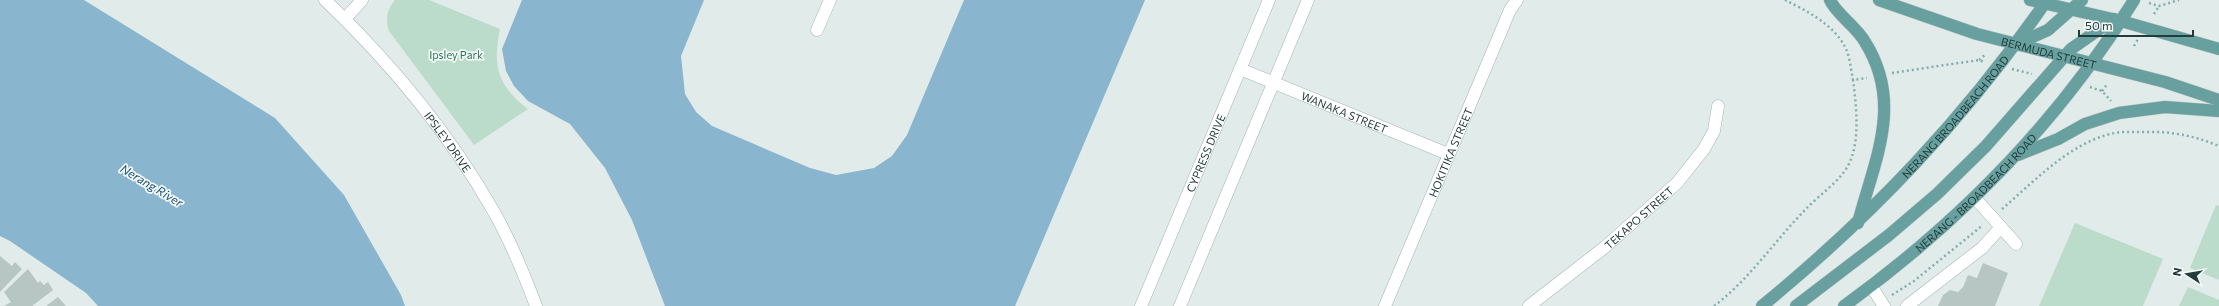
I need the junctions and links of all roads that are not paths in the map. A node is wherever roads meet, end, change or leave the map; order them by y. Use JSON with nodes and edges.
{"nodes":[{"id":1,"x":325,"y":0,"type":"edge"},
{"id":2,"x":362,"y":0,"type":"edge"},
{"id":3,"x":830,"y":0,"type":"edge"},
{"id":4,"x":1269,"y":0,"type":"edge"},
{"id":5,"x":1308,"y":0,"type":"edge"},
{"id":6,"x":1517,"y":0,"type":"edge"},
{"id":7,"x":1830,"y":0,"type":"edge"},
{"id":8,"x":1879,"y":0,"type":"edge"},
{"id":9,"x":2030,"y":0,"type":"edge"},
{"id":10,"x":2082,"y":0,"type":"edge"},
{"id":11,"x":2134,"y":0,"type":"edge"},
{"id":12,"x":2046,"y":2,"type":"edge"},
{"id":13,"x":2073,"y":10,"type":"junction"},
{"id":14,"x":345,"y":19,"type":"junction"},
{"id":15,"x":2118,"y":20,"type":"junction"},
{"id":16,"x":817,"y":30,"type":"dead end"},
{"id":17,"x":2016,"y":44,"type":"junction"},
{"id":18,"x":2219,"y":49,"type":"edge"},
{"id":19,"x":2065,"y":56,"type":"junction"},
{"id":20,"x":2091,"y":63,"type":"junction"},
{"id":21,"x":1240,"y":70,"type":"junction"},
{"id":22,"x":1274,"y":83,"type":"junction"},
{"id":23,"x":2219,"y":100,"type":"edge"},
{"id":24,"x":1718,"y":106,"type":"dead end"},
{"id":25,"x":2219,"y":111,"type":"edge"},
{"id":26,"x":1448,"y":154,"type":"junction"},
{"id":27,"x":2015,"y":156,"type":"junction"},
{"id":28,"x":1975,"y":198,"type":"junction"},
{"id":29,"x":1857,"y":224,"type":"junction"},
{"id":30,"x":2001,"y":227,"type":"junction"},
{"id":31,"x":2016,"y":244,"type":"dead end"},
{"id":32,"x":1871,"y":286,"type":"junction"},
{"id":33,"x":536,"y":306,"type":"edge"},
{"id":34,"x":1141,"y":306,"type":"edge"},
{"id":35,"x":1180,"y":306,"type":"edge"},
{"id":36,"x":1385,"y":306,"type":"edge"},
{"id":37,"x":1529,"y":306,"type":"edge"},
{"id":38,"x":1762,"y":306,"type":"edge"},
{"id":39,"x":1796,"y":306,"type":"edge"},
{"id":40,"x":1844,"y":306,"type":"edge"},
{"id":41,"x":1884,"y":306,"type":"edge"},
{"id":42,"x":1907,"y":306,"type":"edge"}],
"edges":[{"from":1,"to":14,"type":"street","name":"IPSLEY DRIVE"},
{"from":2,"to":14,"type":"street"},
{"from":3,"to":16,"type":"street"},
{"from":4,"to":21,"type":"street","name":"CYPRESS DRIVE"},
{"from":5,"to":22,"type":"street"},
{"from":6,"to":26,"type":"street","name":"HOKITIKA STREET"},
{"from":7,"to":29,"type":"main road"},
{"from":8,"to":17,"type":"main road","name":"BERMUDA STREET"},
{"from":9,"to":12,"type":"main road"},
{"from":10,"to":13,"type":"main road"},
{"from":11,"to":15,"type":"main road"},
{"from":12,"to":13,"type":"main road"},
{"from":12,"to":17,"type":"main road","name":"NERANG BROADBEACH ROAD"},
{"from":13,"to":15,"type":"main road"},
{"from":13,"to":17,"type":"main road"},
{"from":14,"to":33,"type":"street","name":"IPSLEY DRIVE"},
{"from":15,"to":18,"type":"main road"},
{"from":15,"to":19,"type":"main road"},
{"from":15,"to":20,"type":"main road"},
{"from":17,"to":19,"type":"main road","name":"BERMUDA STREET"},
{"from":17,"to":29,"type":"main road","name":"NERANG BROADBEACH ROAD"},
{"from":19,"to":20,"type":"main road","name":"BERMUDA STREET"},
{"from":19,"to":39,"type":"main road"},
{"from":20,"to":23,"type":"main road","name":"BERMUDA STREET"},
{"from":20,"to":27,"type":"main road","name":"NERANG - BROADBEACH ROAD"},
{"from":21,"to":22,"type":"street","name":"WANAKA STREET"},
{"from":21,"to":34,"type":"street","name":"CYPRESS DRIVE"},
{"from":22,"to":26,"type":"street","name":"WANAKA STREET"},
{"from":22,"to":35,"type":"street"},
{"from":24,"to":37,"type":"street","name":"TEKAPO STREET"},
{"from":25,"to":27,"type":"main road"},
{"from":26,"to":36,"type":"street","name":"HOKITIKA STREET"},
{"from":27,"to":28,"type":"main road","name":"NERANG - BROADBEACH ROAD"},
{"from":28,"to":30,"type":"street"},
{"from":28,"to":32,"type":"main road","name":"NERANG - BROADBEACH ROAD"},
{"from":29,"to":38,"type":"main road"},
{"from":30,"to":31,"type":"street"},
{"from":30,"to":42,"type":"street"},
{"from":32,"to":40,"type":"main road","name":"NERANG - BROADBEACH ROAD"},
{"from":32,"to":41,"type":"street"}]}
